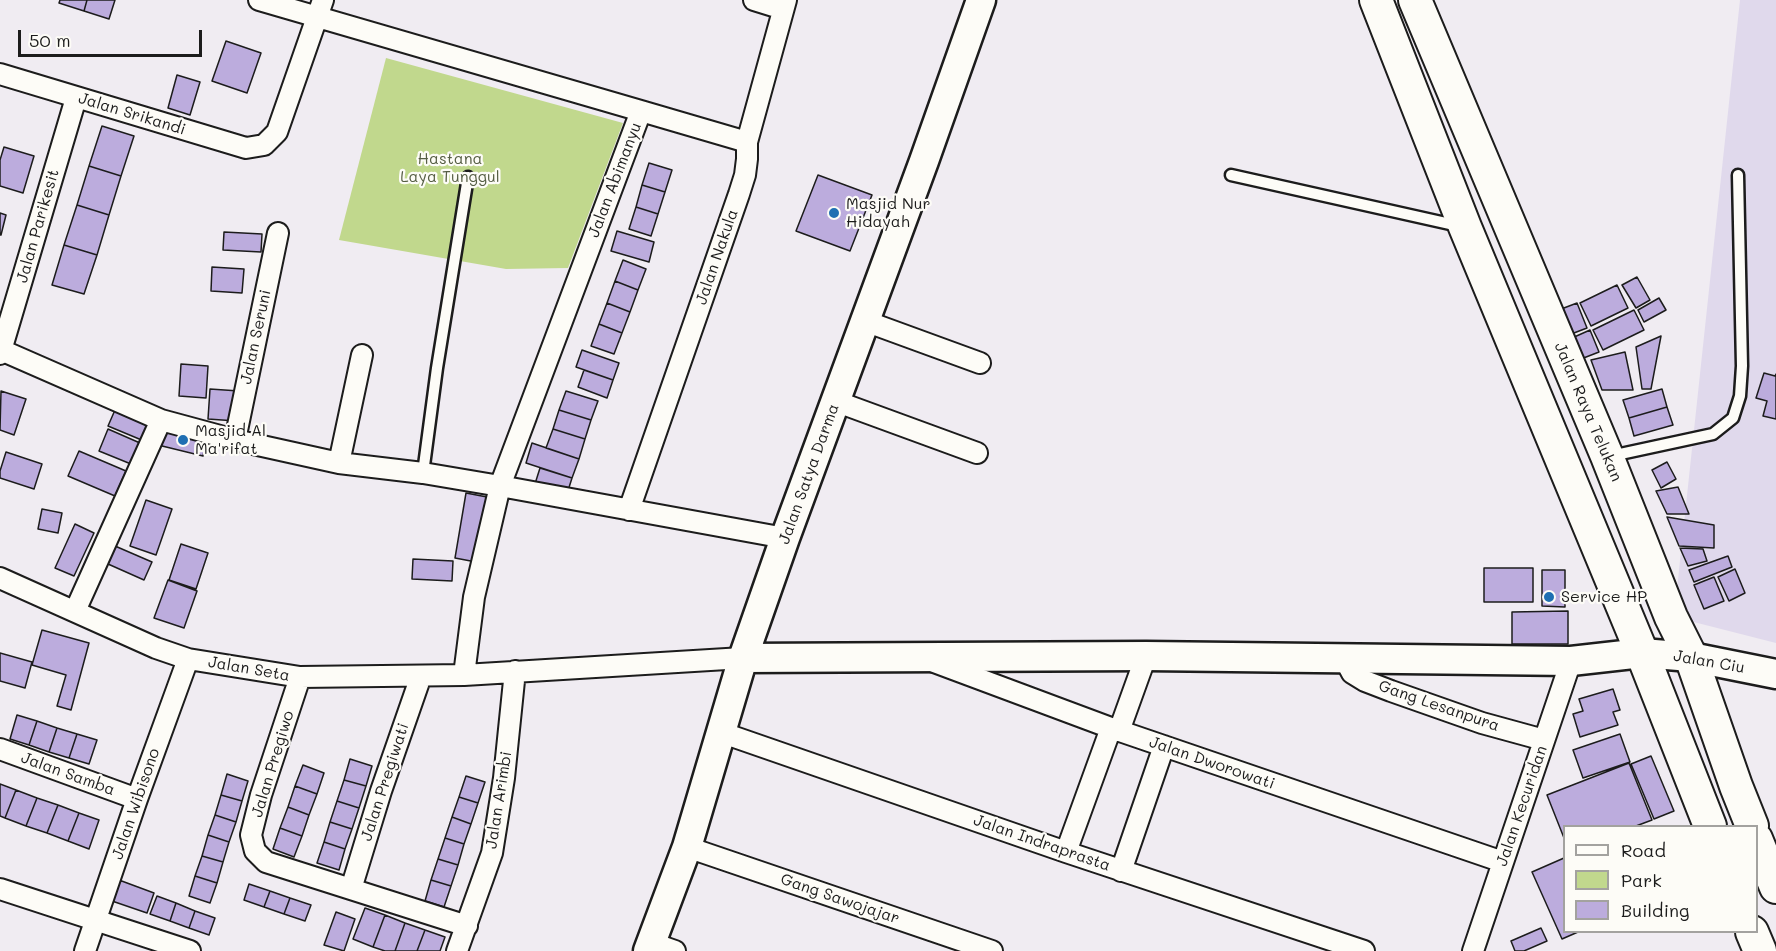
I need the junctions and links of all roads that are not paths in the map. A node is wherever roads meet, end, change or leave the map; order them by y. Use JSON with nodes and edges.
{"nodes":[{"id":1,"x":259,"y":0,"type":"edge"},
{"id":2,"x":754,"y":0,"type":"edge"},
{"id":3,"x":981,"y":0,"type":"edge"},
{"id":4,"x":1376,"y":0,"type":"edge"},
{"id":5,"x":1415,"y":0,"type":"edge"},
{"id":6,"x":784,"y":4,"type":"edge"},
{"id":7,"x":320,"y":9,"type":"edge"},
{"id":8,"x":0,"y":74,"type":"edge"},
{"id":9,"x":76,"y":98,"type":"junction"},
{"id":10,"x":641,"y":111,"type":"junction"},
{"id":11,"x":747,"y":142,"type":"junction"},
{"id":12,"x":1231,"y":175,"type":"dead end"},
{"id":13,"x":1738,"y":175,"type":"dead end"},
{"id":14,"x":468,"y":177,"type":"dead end"},
{"id":15,"x":1465,"y":227,"type":"junction"},
{"id":16,"x":278,"y":233,"type":"dead end"},
{"id":17,"x":865,"y":321,"type":"junction"},
{"id":18,"x":1,"y":352,"type":"edge"},
{"id":19,"x":362,"y":355,"type":"dead end"},
{"id":20,"x":980,"y":363,"type":"dead end"},
{"id":21,"x":835,"y":401,"type":"junction"},
{"id":22,"x":161,"y":420,"type":"junction"},
{"id":23,"x":235,"y":440,"type":"junction"},
{"id":24,"x":977,"y":453,"type":"dead end"},
{"id":25,"x":1607,"y":456,"type":"junction"},
{"id":26,"x":339,"y":463,"type":"junction"},
{"id":27,"x":423,"y":473,"type":"junction"},
{"id":28,"x":500,"y":486,"type":"junction"},
{"id":29,"x":629,"y":510,"type":"junction"},
{"id":30,"x":784,"y":538,"type":"junction"},
{"id":31,"x":0,"y":578,"type":"edge"},
{"id":32,"x":75,"y":611,"type":"junction"},
{"id":33,"x":1642,"y":653,"type":"junction"},
{"id":34,"x":1146,"y":656,"type":"junction"},
{"id":35,"x":1691,"y":657,"type":"junction"},
{"id":36,"x":743,"y":658,"type":"junction"},
{"id":37,"x":922,"y":658,"type":"junction"},
{"id":38,"x":1344,"y":658,"type":"junction"},
{"id":39,"x":188,"y":659,"type":"junction"},
{"id":40,"x":1571,"y":661,"type":"junction"},
{"id":41,"x":515,"y":671,"type":"junction"},
{"id":42,"x":1776,"y":674,"type":"edge"},
{"id":43,"x":464,"y":675,"type":"junction"},
{"id":44,"x":421,"y":676,"type":"junction"},
{"id":45,"x":300,"y":678,"type":"junction"},
{"id":46,"x":1115,"y":729,"type":"junction"},
{"id":47,"x":720,"y":732,"type":"junction"},
{"id":48,"x":1544,"y":740,"type":"junction"},
{"id":49,"x":1164,"y":746,"type":"junction"},
{"id":50,"x":0,"y":749,"type":"edge"},
{"id":51,"x":137,"y":800,"type":"junction"},
{"id":52,"x":1710,"y":825,"type":"edge"},
{"id":53,"x":1752,"y":825,"type":"edge"},
{"id":54,"x":1758,"y":844,"type":"edge"},
{"id":55,"x":687,"y":847,"type":"junction"},
{"id":56,"x":1066,"y":852,"type":"junction"},
{"id":57,"x":1503,"y":862,"type":"junction"},
{"id":58,"x":1121,"y":871,"type":"junction"},
{"id":59,"x":1776,"y":887,"type":"edge"},
{"id":60,"x":0,"y":889,"type":"edge"},
{"id":61,"x":351,"y":889,"type":"junction"},
{"id":62,"x":95,"y":920,"type":"junction"},
{"id":63,"x":467,"y":926,"type":"junction"},
{"id":64,"x":1752,"y":933,"type":"edge"},
{"id":65,"x":658,"y":948,"type":"edge"},
{"id":66,"x":85,"y":951,"type":"edge"},
{"id":67,"x":190,"y":951,"type":"edge"},
{"id":68,"x":456,"y":951,"type":"edge"},
{"id":69,"x":992,"y":951,"type":"edge"},
{"id":70,"x":1364,"y":951,"type":"edge"},
{"id":71,"x":1473,"y":951,"type":"edge"},
{"id":72,"x":1760,"y":951,"type":"edge"}],
"edges":[{"from":1,"to":7,"type":"street","name":"Jalan Abimanyu"},
{"from":2,"to":6,"type":"street"},
{"from":3,"to":17,"type":"street","name":"Jalan Satya Darma"},
{"from":4,"to":15,"type":"main road"},
{"from":5,"to":25,"type":"main road","name":"Jalan Raya Telukan"},
{"from":6,"to":11,"type":"street","name":"Jalan Nakula"},
{"from":7,"to":9,"type":"street","name":"Jalan Srikandi"},
{"from":7,"to":10,"type":"street","name":"Jalan Abimanyu"},
{"from":8,"to":9,"type":"street","name":"Jalan Srikandi"},
{"from":9,"to":18,"type":"street","name":"Jalan Parikesit"},
{"from":10,"to":11,"type":"street"},
{"from":10,"to":28,"type":"street","name":"Jalan Abimanyu"},
{"from":11,"to":29,"type":"street","name":"Jalan Nakula"},
{"from":12,"to":15,"type":"lane"},
{"from":13,"to":25,"type":"lane"},
{"from":14,"to":27,"type":"lane"},
{"from":15,"to":33,"type":"main road"},
{"from":16,"to":23,"type":"street","name":"Jalan Seruni"},
{"from":17,"to":20,"type":"street"},
{"from":17,"to":21,"type":"street","name":"Jalan Satya Darma"},
{"from":18,"to":22,"type":"street"},
{"from":19,"to":26,"type":"street"},
{"from":21,"to":24,"type":"street"},
{"from":21,"to":30,"type":"street","name":"Jalan Satya Darma"},
{"from":22,"to":23,"type":"street"},
{"from":22,"to":32,"type":"street"},
{"from":23,"to":26,"type":"street"},
{"from":25,"to":35,"type":"main road","name":"Jalan Raya Telukan"},
{"from":26,"to":27,"type":"street"},
{"from":27,"to":28,"type":"street"},
{"from":28,"to":29,"type":"street"},
{"from":28,"to":43,"type":"street","name":"Jalan Abimanyu"},
{"from":29,"to":30,"type":"street"},
{"from":30,"to":36,"type":"street","name":"Jalan Satya Darma"},
{"from":31,"to":32,"type":"street","name":"Jalan Seta"},
{"from":32,"to":39,"type":"street","name":"Jalan Seta"},
{"from":33,"to":35,"type":"street","name":"Jalan Ciu"},
{"from":33,"to":40,"type":"street","name":"Jalan Ciu"},
{"from":33,"to":52,"type":"main road"},
{"from":34,"to":37,"type":"street","name":"Jalan Ciu"},
{"from":34,"to":38,"type":"street","name":"Jalan Ciu"},
{"from":34,"to":46,"type":"street"},
{"from":35,"to":42,"type":"street","name":"Jalan Ciu"},
{"from":35,"to":53,"type":"main road","name":"Jalan Raya Telukan"},
{"from":36,"to":37,"type":"street","name":"Jalan Ciu"},
{"from":36,"to":41,"type":"street","name":"Jalan Seta"},
{"from":36,"to":47,"type":"street","name":"Jalan Satya Darma"},
{"from":37,"to":46,"type":"street","name":"Jalan Dworowati"},
{"from":38,"to":40,"type":"street","name":"Jalan Ciu"},
{"from":38,"to":48,"type":"street","name":"Gang Lesanpura"},
{"from":39,"to":45,"type":"street","name":"Jalan Seta"},
{"from":39,"to":51,"type":"street","name":"Jalan Wibisono"},
{"from":40,"to":48,"type":"street","name":"Jalan Kecuridan"},
{"from":41,"to":43,"type":"street","name":"Jalan Seta"},
{"from":41,"to":63,"type":"street","name":"Jalan Arimbi"},
{"from":43,"to":44,"type":"street","name":"Jalan Seta"},
{"from":44,"to":45,"type":"street","name":"Jalan Seta"},
{"from":44,"to":61,"type":"street","name":"Jalan Pregiwati"},
{"from":45,"to":61,"type":"street","name":"Jalan Pregiwo"},
{"from":46,"to":49,"type":"street","name":"Jalan Dworowati"},
{"from":46,"to":56,"type":"street"},
{"from":47,"to":55,"type":"street","name":"Jalan Satya Darma"},
{"from":47,"to":56,"type":"street","name":"Jalan Indraprasta"},
{"from":48,"to":57,"type":"street","name":"Jalan Kecuridan"},
{"from":49,"to":57,"type":"street","name":"Jalan Dworowati"},
{"from":49,"to":58,"type":"street"},
{"from":50,"to":51,"type":"street","name":"Jalan Samba"},
{"from":51,"to":62,"type":"street","name":"Jalan Wibisono"},
{"from":54,"to":59,"type":"main road"},
{"from":55,"to":65,"type":"street","name":"Jalan Satya Darma"},
{"from":55,"to":69,"type":"street","name":"Gang Sawojajar"},
{"from":56,"to":58,"type":"street","name":"Jalan Indraprasta"},
{"from":57,"to":71,"type":"street","name":"Jalan Kecuridan"},
{"from":58,"to":70,"type":"street","name":"Jalan Indraprasta"},
{"from":60,"to":62,"type":"street"},
{"from":61,"to":63,"type":"street"},
{"from":62,"to":66,"type":"street","name":"Jalan Wibisono"},
{"from":62,"to":67,"type":"street"},
{"from":63,"to":68,"type":"street","name":"Jalan Arimbi"},
{"from":64,"to":72,"type":"main road"}]}
